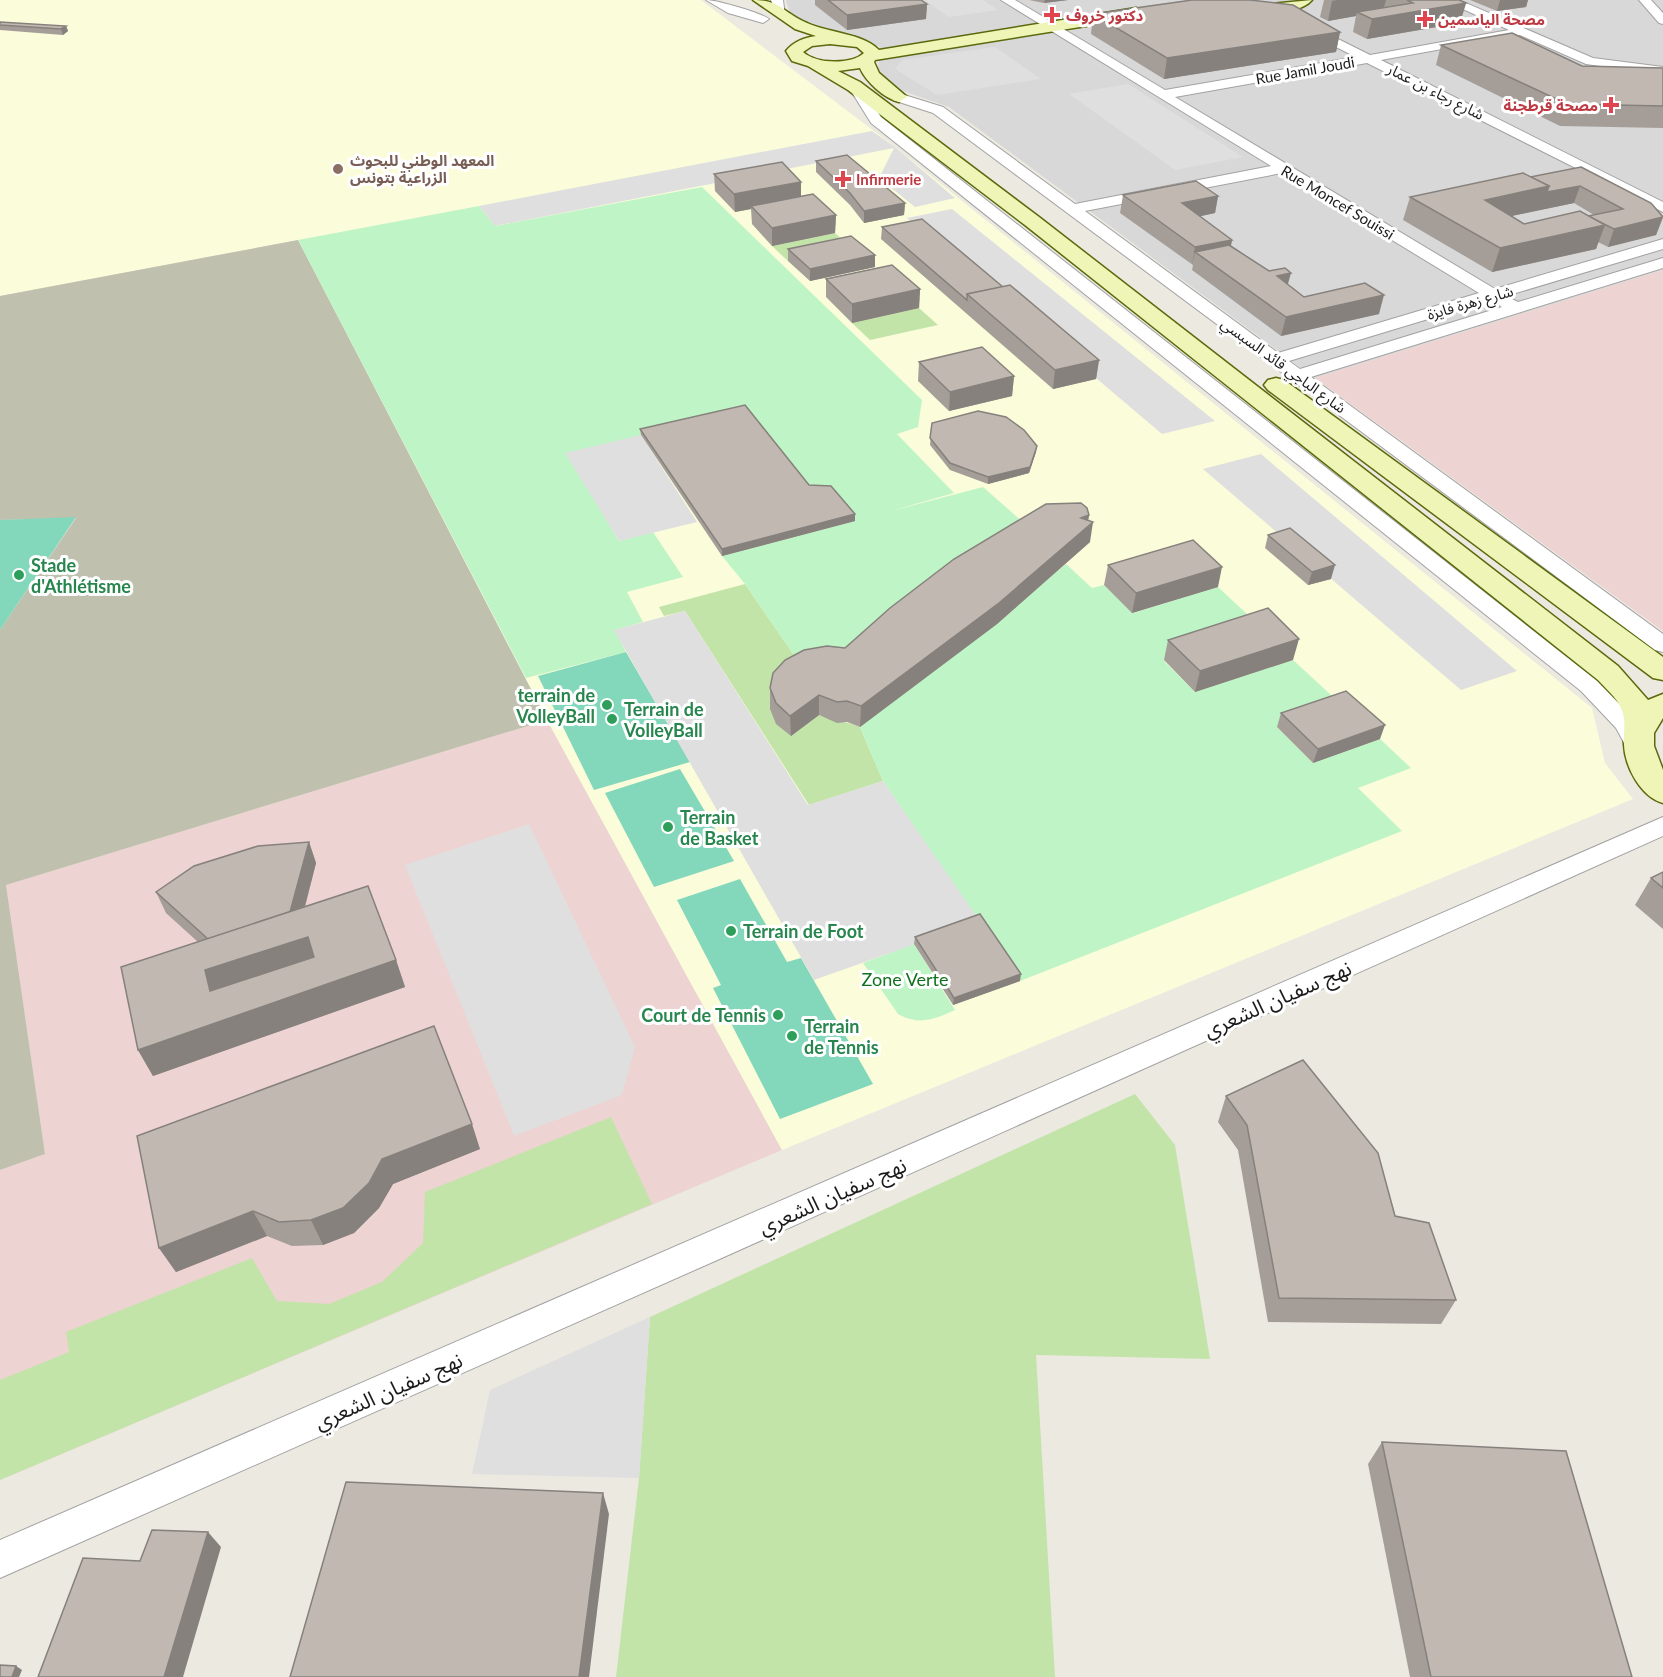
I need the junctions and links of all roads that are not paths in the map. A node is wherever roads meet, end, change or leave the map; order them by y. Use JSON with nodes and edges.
{"nodes":[{"id":1,"x":712,"y":0,"type":"edge"},
{"id":2,"x":736,"y":0,"type":"edge"},
{"id":3,"x":760,"y":0,"type":"edge"},
{"id":4,"x":1305,"y":0,"type":"edge"},
{"id":5,"x":1449,"y":0,"type":"edge"},
{"id":6,"x":1645,"y":0,"type":"edge"},
{"id":7,"x":1198,"y":1,"type":"edge"},
{"id":8,"x":779,"y":7,"type":"edge"},
{"id":9,"x":1178,"y":7,"type":"edge"},
{"id":10,"x":1288,"y":7,"type":"junction"},
{"id":11,"x":1007,"y":8,"type":"edge"},
{"id":12,"x":1049,"y":9,"type":"dead end"},
{"id":13,"x":1271,"y":9,"type":"junction"},
{"id":14,"x":1155,"y":10,"type":"edge"},
{"id":15,"x":1026,"y":13,"type":"junction"},
{"id":16,"x":763,"y":19,"type":"junction"},
{"id":17,"x":1663,"y":20,"type":"edge"},
{"id":18,"x":1049,"y":27,"type":"junction"},
{"id":19,"x":1519,"y":32,"type":"junction"},
{"id":20,"x":875,"y":37,"type":"dead end"},
{"id":21,"x":847,"y":40,"type":"junction"},
{"id":22,"x":794,"y":51,"type":"junction"},
{"id":23,"x":1390,"y":55,"type":"junction"},
{"id":24,"x":868,"y":58,"type":"junction"},
{"id":25,"x":1372,"y":58,"type":"junction"},
{"id":26,"x":815,"y":65,"type":"junction"},
{"id":27,"x":1663,"y":71,"type":"edge"},
{"id":28,"x":1162,"y":95,"type":"junction"},
{"id":29,"x":898,"y":97,"type":"junction"},
{"id":30,"x":1283,"y":168,"type":"junction"},
{"id":31,"x":1663,"y":196,"type":"edge"},
{"id":32,"x":1663,"y":208,"type":"edge"},
{"id":33,"x":1072,"y":209,"type":"junction"},
{"id":34,"x":1663,"y":244,"type":"edge"},
{"id":35,"x":1663,"y":263,"type":"edge"},
{"id":36,"x":1493,"y":296,"type":"junction"},
{"id":37,"x":1515,"y":308,"type":"junction"},
{"id":38,"x":1276,"y":359,"type":"junction"},
{"id":39,"x":1299,"y":375,"type":"junction"},
{"id":40,"x":1663,"y":645,"type":"edge"},
{"id":41,"x":1663,"y":671,"type":"edge"},
{"id":42,"x":1647,"y":725,"type":"edge"},
{"id":43,"x":1663,"y":792,"type":"edge"},
{"id":44,"x":1663,"y":826,"type":"edge"},
{"id":45,"x":0,"y":1559,"type":"edge"}],
"edges":[{"from":1,"to":16,"type":"street"},
{"from":2,"to":16,"type":"street"},
{"from":3,"to":8,"type":"street"},
{"from":4,"to":10,"type":"street"},
{"from":5,"to":19,"type":"street"},
{"from":6,"to":17,"type":"street"},
{"from":7,"to":9,"type":"street"},
{"from":7,"to":13,"type":"street"},
{"from":8,"to":21,"type":"street"},
{"from":10,"to":13,"type":"street"},
{"from":10,"to":23,"type":"street","name":"شارع رجاء بن عمار"},
{"from":11,"to":15,"type":"street"},
{"from":12,"to":15,"type":"street"},
{"from":13,"to":25,"type":"street","name":"شارع رجاء بن عمار"},
{"from":14,"to":18,"type":"street"},
{"from":15,"to":18,"type":"street","name":"Rue Moncef Souissi"},
{"from":16,"to":22,"type":"street"},
{"from":18,"to":24,"type":"street"},
{"from":18,"to":28,"type":"street","name":"Rue Moncef Souissi"},
{"from":19,"to":23,"type":"street","name":"Rue Jamil Joudi"},
{"from":19,"to":27,"type":"street"},
{"from":20,"to":21,"type":"street"},
{"from":21,"to":22,"type":"street"},
{"from":21,"to":24,"type":"street"},
{"from":22,"to":26,"type":"street"},
{"from":23,"to":25,"type":"street","name":"Rue Jamil Joudi"},
{"from":23,"to":31,"type":"street","name":"شارع رجاء بن عمار"},
{"from":24,"to":26,"type":"street"},
{"from":24,"to":29,"type":"street"},
{"from":25,"to":28,"type":"street","name":"Rue Jamil Joudi"},
{"from":25,"to":32,"type":"street","name":"شارع رجاء بن عمار"},
{"from":26,"to":42,"type":"street"},
{"from":28,"to":30,"type":"street","name":"Rue Moncef Souissi"},
{"from":29,"to":33,"type":"street","name":"شارع الباجي قائد السبسي"},
{"from":29,"to":41,"type":"street"},
{"from":30,"to":33,"type":"street"},
{"from":30,"to":36,"type":"street","name":"Rue Moncef Souissi"},
{"from":33,"to":38,"type":"street","name":"شارع الباجي قائد السبسي"},
{"from":34,"to":36,"type":"street","name":"شارع زهرة فايزة"},
{"from":35,"to":37,"type":"street","name":"شارع زهرة فايزة"},
{"from":36,"to":37,"type":"street","name":"Rue Moncef Souissi"},
{"from":36,"to":38,"type":"street","name":"شارع زهرة فايزة"},
{"from":37,"to":39,"type":"street","name":"شارع زهرة فايزة"},
{"from":38,"to":39,"type":"street","name":"شارع الباجي قائد السبسي"},
{"from":39,"to":40,"type":"street","name":"شارع الباجي قائد السبسي"},
{"from":42,"to":43,"type":"street"},
{"from":44,"to":45,"type":"street","name":"نهج سفيان الشعري"}]}
